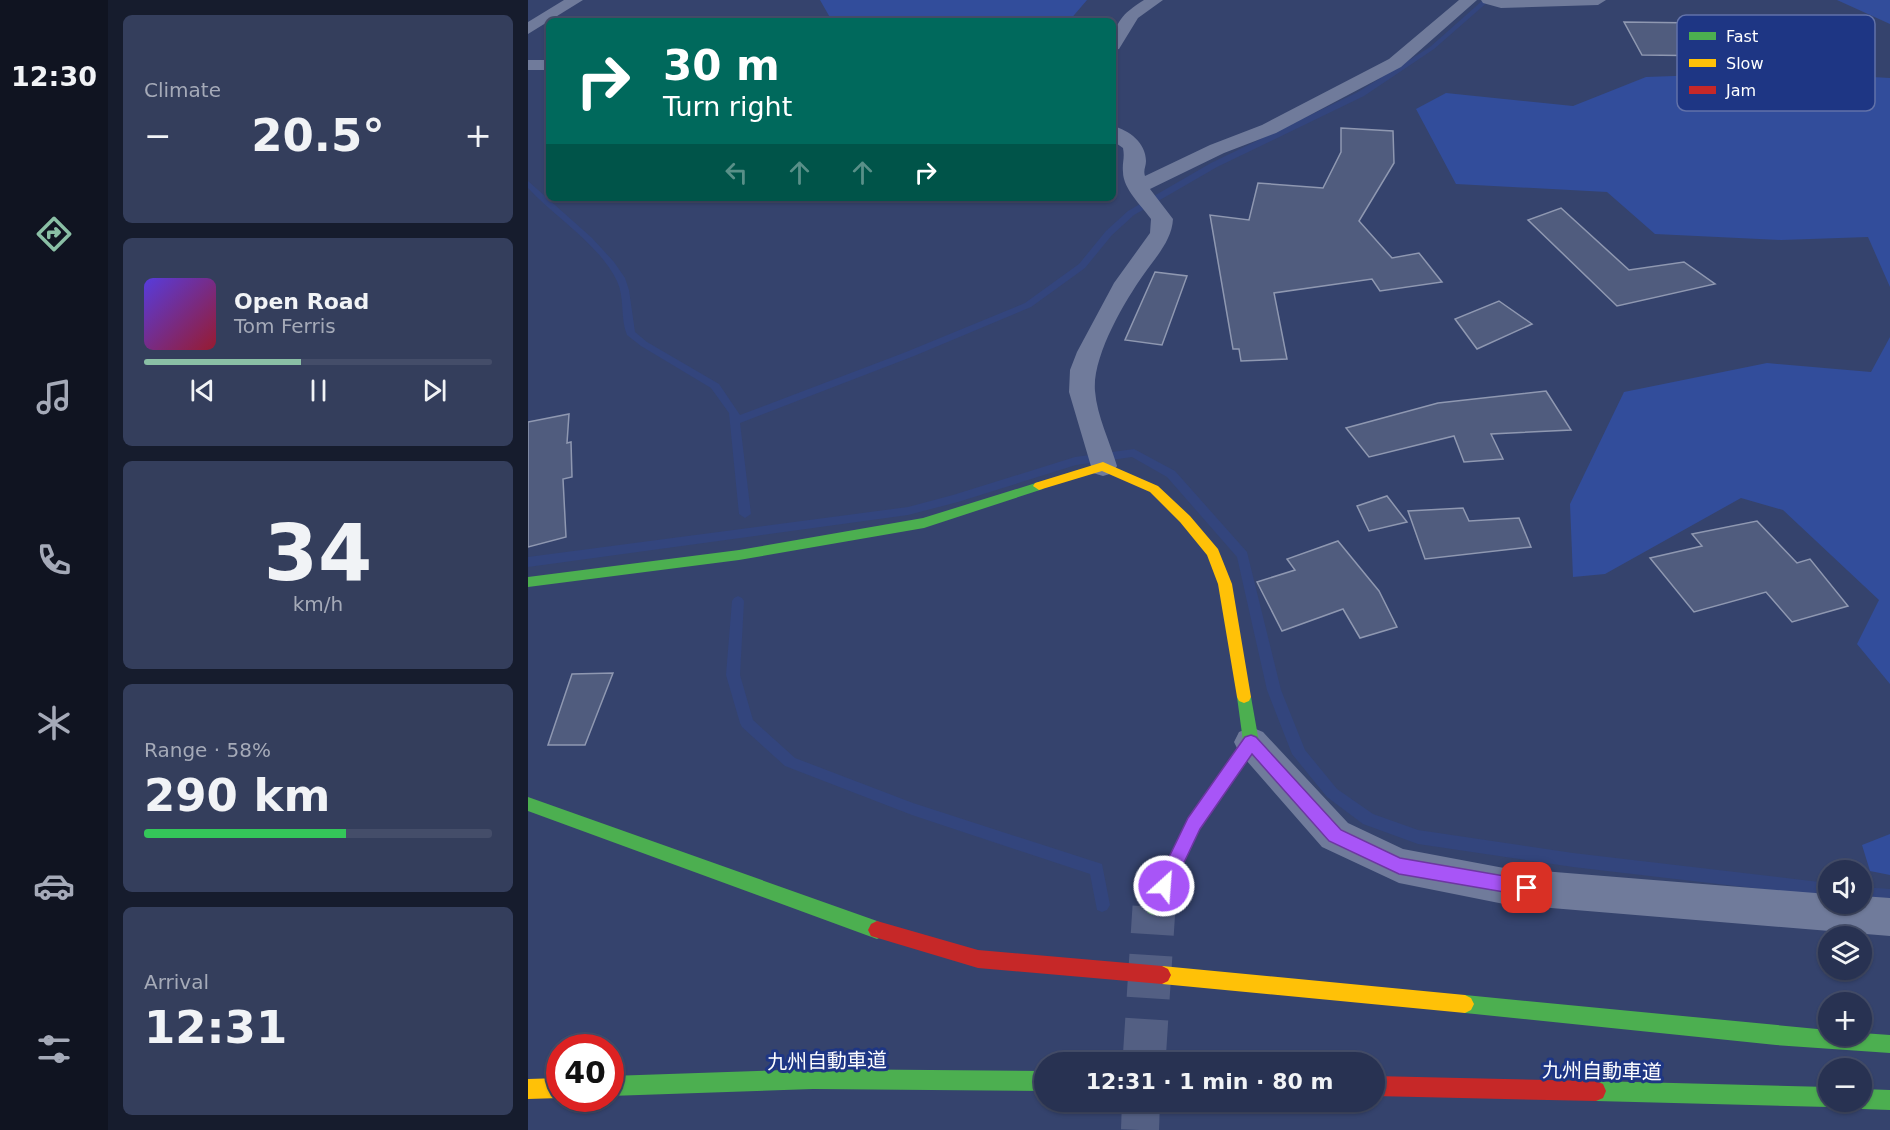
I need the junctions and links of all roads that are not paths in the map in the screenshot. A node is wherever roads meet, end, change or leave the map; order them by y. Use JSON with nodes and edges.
{"nodes":[{"id":1,"x":575,"y":0,"type":"edge"},
{"id":2,"x":1155,"y":0,"type":"edge"},
{"id":3,"x":1469,"y":0,"type":"edge"},
{"id":4,"x":1598,"y":0,"type":"edge"},
{"id":5,"x":1493,"y":1,"type":"edge"},
{"id":6,"x":528,"y":29,"type":"edge"},
{"id":7,"x":1116,"y":40,"type":"edge"},
{"id":8,"x":528,"y":65,"type":"edge"},
{"id":9,"x":546,"y":65,"type":"edge"},
{"id":10,"x":1116,"y":134,"type":"edge"},
{"id":11,"x":1146,"y":197,"type":"junction"},
{"id":12,"x":1100,"y":454,"type":"junction"},
{"id":13,"x":528,"y":582,"type":"edge"},
{"id":14,"x":1251,"y":742,"type":"junction"},
{"id":15,"x":528,"y":804,"type":"edge"},
{"id":16,"x":1154,"y":908,"type":"tunnel mouth"},
{"id":17,"x":1890,"y":917,"type":"edge"},
{"id":18,"x":1890,"y":1044,"type":"edge"},
{"id":19,"x":1034,"y":1081,"type":"edge"},
{"id":20,"x":624,"y":1086,"type":"edge"},
{"id":21,"x":1385,"y":1086,"type":"edge"},
{"id":22,"x":546,"y":1088,"type":"edge"},
{"id":23,"x":528,"y":1089,"type":"edge"},
{"id":24,"x":1818,"y":1097,"type":"edge"},
{"id":25,"x":1872,"y":1099,"type":"edge"},
{"id":26,"x":1890,"y":1100,"type":"edge"}],
"edges":[{"from":1,"to":6,"type":"street"},
{"from":2,"to":7,"type":"street"},
{"from":3,"to":11,"type":"street"},
{"from":4,"to":5,"type":"street"},
{"from":8,"to":9,"type":"street"},
{"from":10,"to":11,"type":"street"},
{"from":11,"to":12,"type":"street"},
{"from":12,"to":13,"type":"main road"},
{"from":12,"to":14,"type":"main road"},
{"from":14,"to":16,"type":"main road"},
{"from":14,"to":17,"type":"street"},
{"from":15,"to":18,"type":"main road"},
{"from":19,"to":20,"type":"main road","name":"九州自動車道"},
{"from":21,"to":24,"type":"main road","name":"九州自動車道"},
{"from":22,"to":23,"type":"main road"},
{"from":25,"to":26,"type":"main road"}]}
